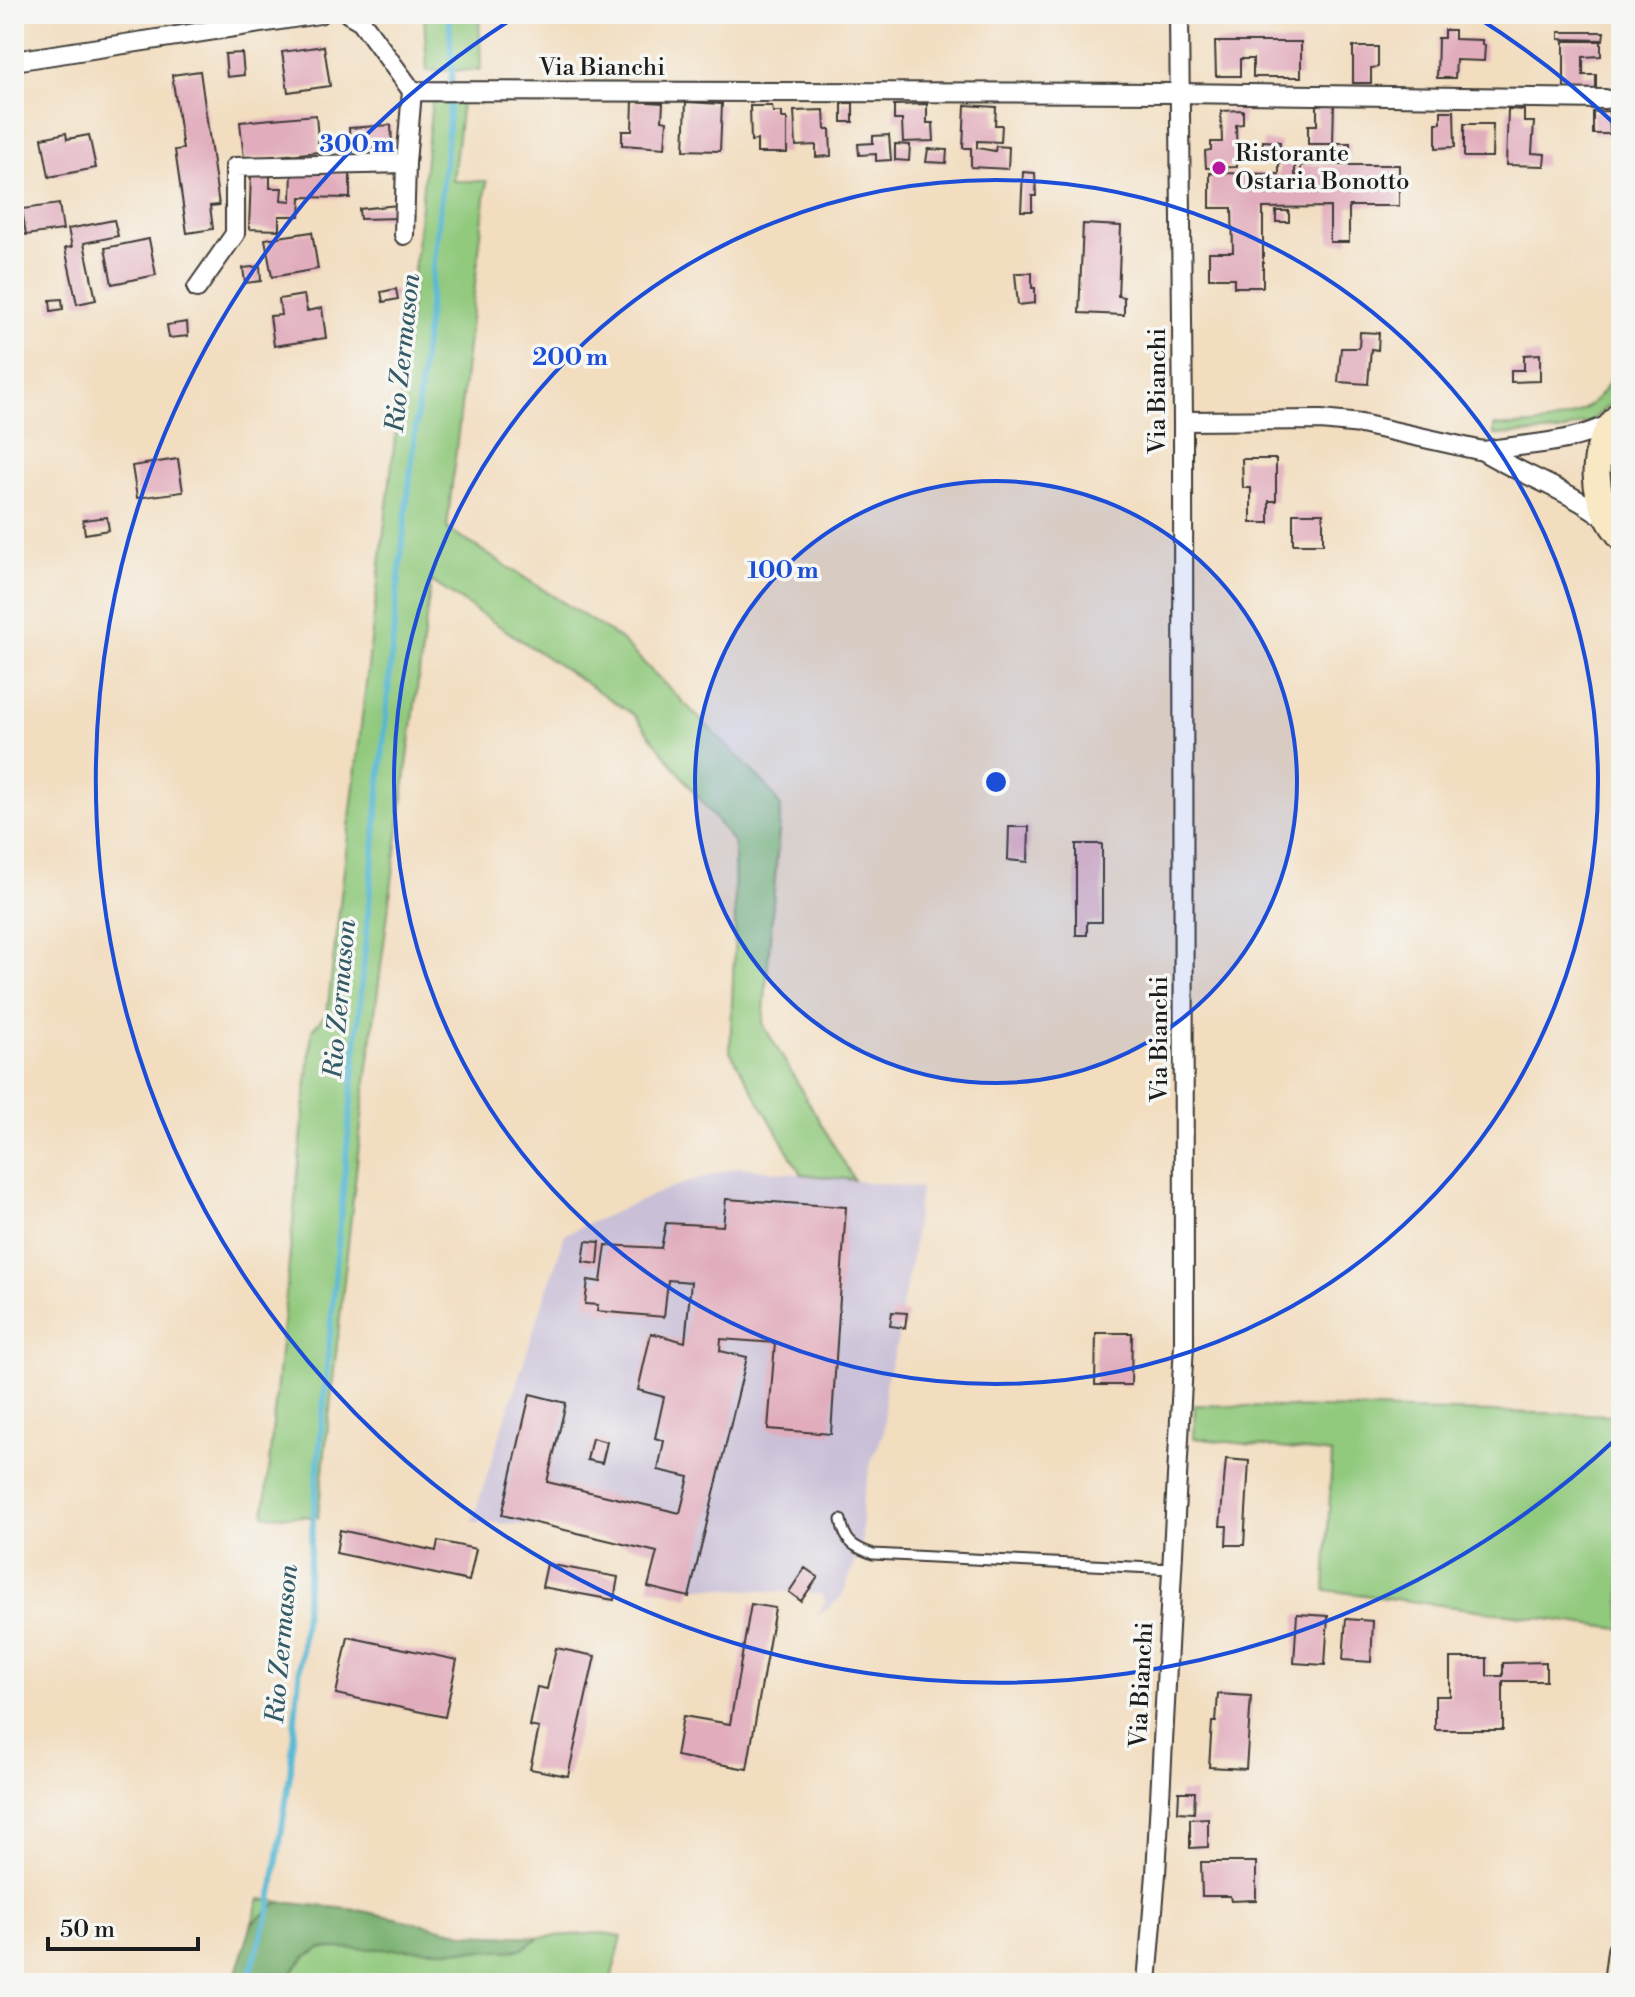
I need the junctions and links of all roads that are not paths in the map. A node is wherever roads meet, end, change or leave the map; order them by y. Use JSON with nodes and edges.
{"nodes":[{"id":1,"x":319,"y":14,"type":"edge"},
{"id":2,"x":349,"y":14,"type":"edge"},
{"id":3,"x":1179,"y":14,"type":"edge"},
{"id":4,"x":14,"y":61,"type":"edge"},
{"id":5,"x":421,"y":92,"type":"junction"},
{"id":6,"x":1181,"y":93,"type":"junction"},
{"id":7,"x":1605,"y":99,"type":"dead end"},
{"id":8,"x":406,"y":163,"type":"junction"},
{"id":9,"x":404,"y":235,"type":"dead end"},
{"id":10,"x":197,"y":288,"type":"dead end"},
{"id":11,"x":1617,"y":419,"type":"edge"},
{"id":12,"x":1183,"y":421,"type":"junction"},
{"id":13,"x":1483,"y":451,"type":"junction"},
{"id":14,"x":1615,"y":528,"type":"edge"},
{"id":15,"x":841,"y":1520,"type":"dead end"},
{"id":16,"x":1172,"y":1569,"type":"junction"},
{"id":17,"x":1621,"y":1951,"type":"edge"},
{"id":18,"x":1147,"y":1983,"type":"edge"},
{"id":19,"x":1617,"y":1983,"type":"edge"}],
"edges":[{"from":1,"to":4,"type":"street"},
{"from":2,"to":5,"type":"street"},
{"from":3,"to":6,"type":"street","name":"Via Bianchi"},
{"from":5,"to":6,"type":"street","name":"Via Bianchi"},
{"from":5,"to":8,"type":"street"},
{"from":6,"to":7,"type":"street","name":"Via Bianchi"},
{"from":6,"to":12,"type":"street","name":"Via Bianchi"},
{"from":8,"to":9,"type":"street"},
{"from":8,"to":10,"type":"street"},
{"from":11,"to":13,"type":"street"},
{"from":11,"to":14,"type":"main road"},
{"from":12,"to":13,"type":"street"},
{"from":12,"to":16,"type":"street","name":"Via Bianchi"},
{"from":13,"to":14,"type":"street"},
{"from":15,"to":16,"type":"lane"},
{"from":16,"to":18,"type":"street","name":"Via Bianchi"},
{"from":17,"to":19,"type":"main road"}]}
